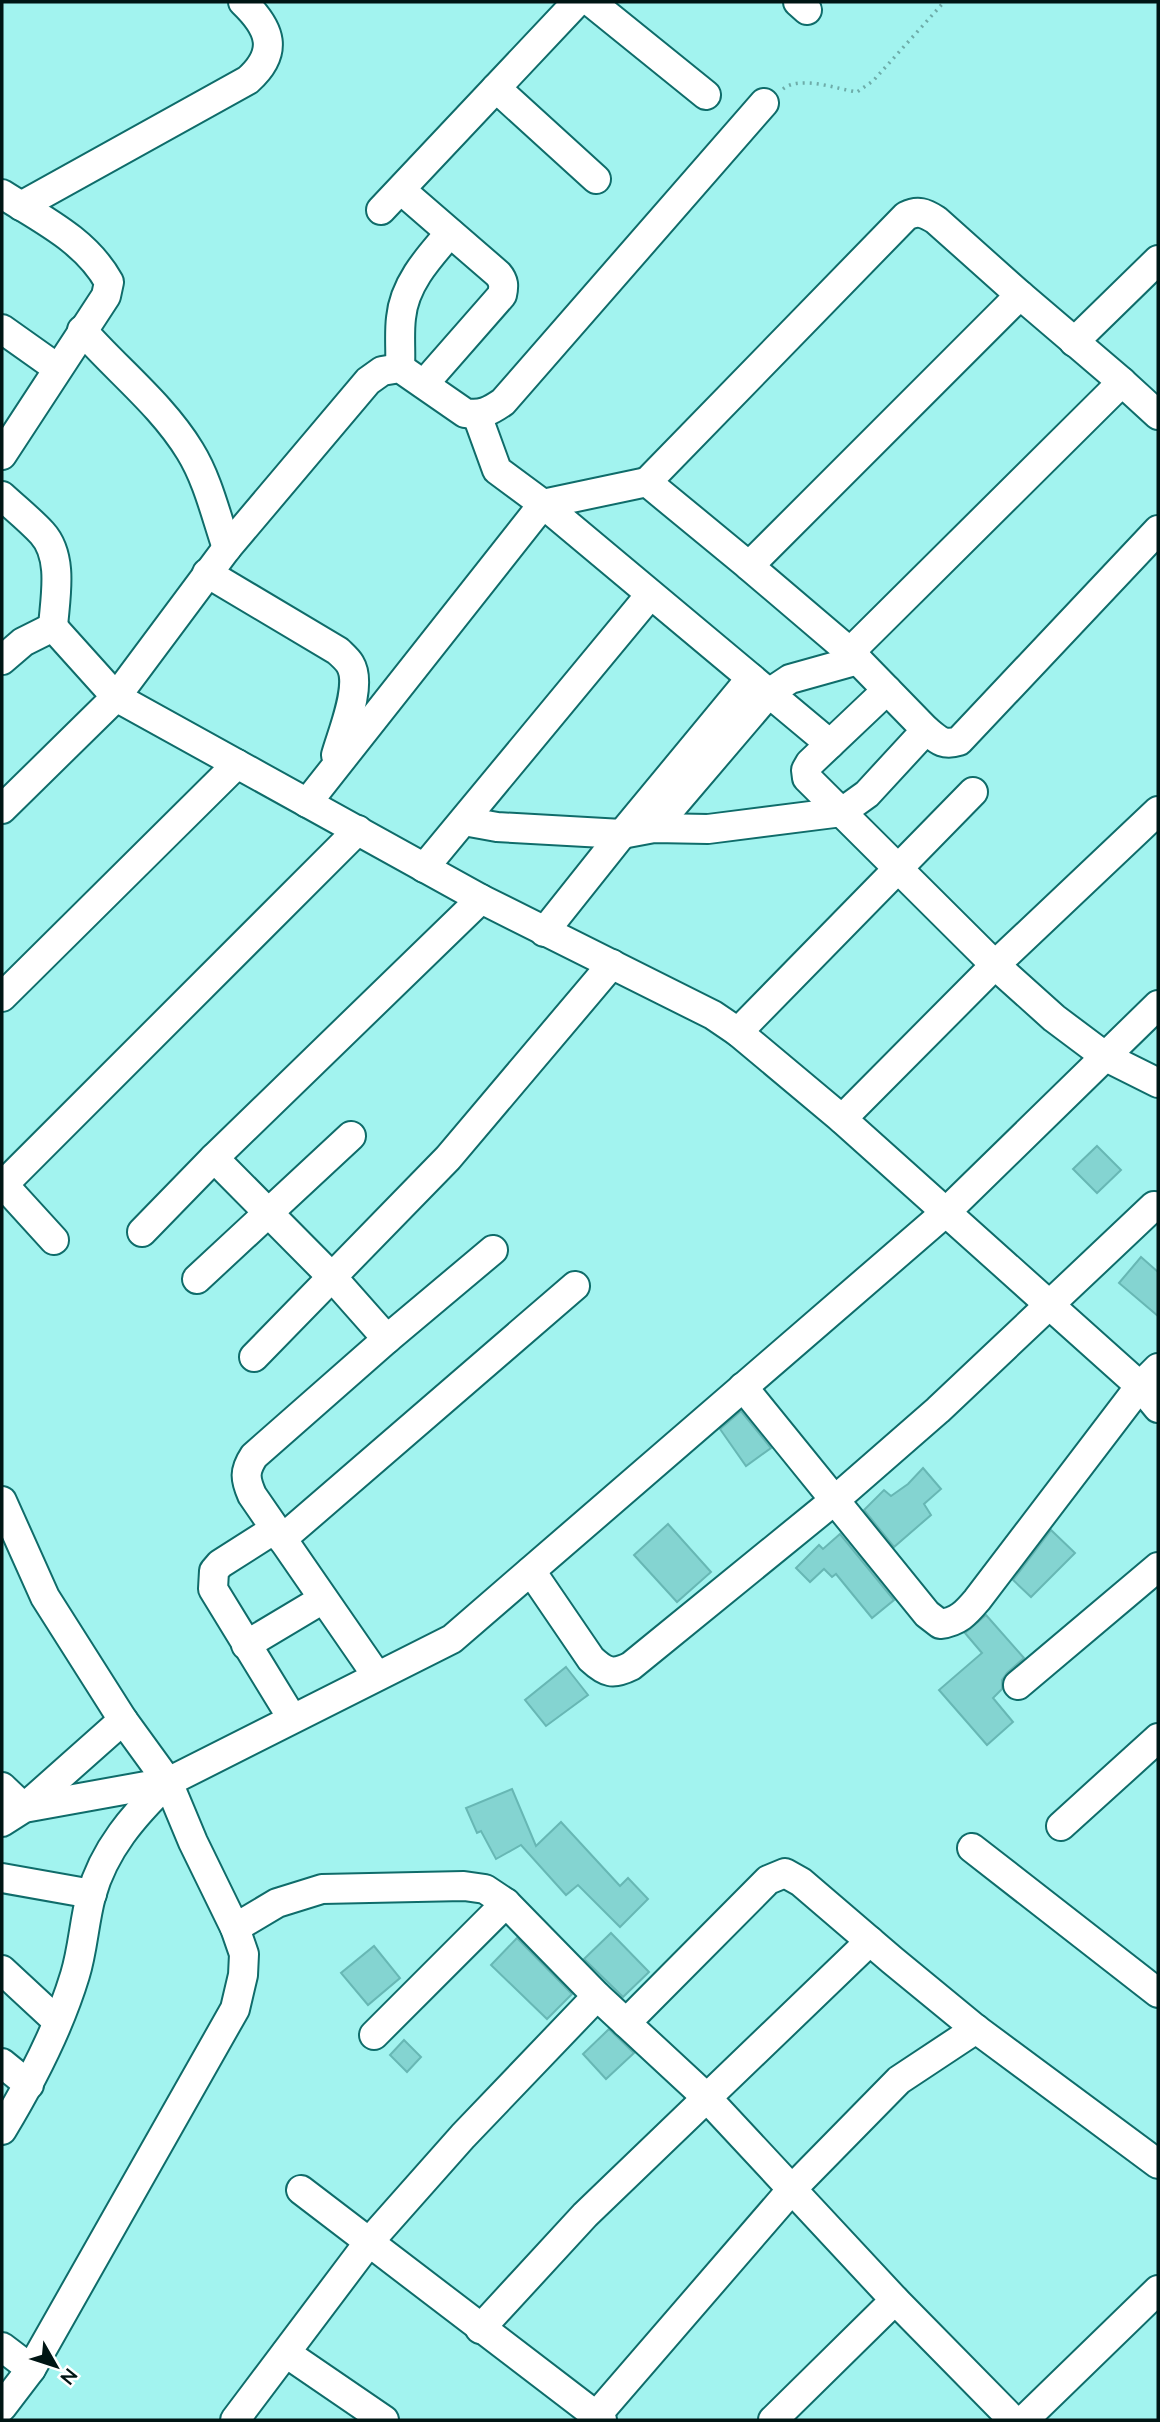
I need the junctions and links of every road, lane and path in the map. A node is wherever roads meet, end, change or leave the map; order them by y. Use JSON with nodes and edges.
{"nodes":[{"id":1,"x":243,"y":2,"type":"edge"},
{"id":2,"x":577,"y":2,"type":"edge"},
{"id":3,"x":591,"y":2,"type":"edge"},
{"id":4,"x":944,"y":2,"type":"edge"},
{"id":5,"x":496,"y":88,"type":"junction"},
{"id":6,"x":706,"y":95,"type":"dead end"},
{"id":7,"x":764,"y":103,"type":"joint"},
{"id":8,"x":596,"y":179,"type":"dead end"},
{"id":9,"x":401,"y":190,"type":"junction"},
{"id":10,"x":11,"y":200,"type":"edge"},
{"id":11,"x":382,"y":211,"type":"dead end"},
{"id":12,"x":450,"y":233,"type":"junction"},
{"id":13,"x":1158,"y":260,"type":"edge"},
{"id":14,"x":1020,"y":295,"type":"junction"},
{"id":15,"x":2,"y":329,"type":"edge"},
{"id":16,"x":82,"y":330,"type":"junction"},
{"id":17,"x":1074,"y":342,"type":"junction"},
{"id":18,"x":57,"y":368,"type":"junction"},
{"id":19,"x":400,"y":368,"type":"junction"},
{"id":20,"x":1122,"y":382,"type":"junction"},
{"id":21,"x":424,"y":384,"type":"junction"},
{"id":22,"x":477,"y":415,"type":"junction"},
{"id":23,"x":1158,"y":415,"type":"edge"},
{"id":24,"x":2,"y":455,"type":"edge"},
{"id":25,"x":647,"y":482,"type":"junction"},
{"id":26,"x":2,"y":496,"type":"edge"},
{"id":27,"x":543,"y":504,"type":"junction"},
{"id":28,"x":1158,"y":530,"type":"edge"},
{"id":29,"x":227,"y":548,"type":"junction"},
{"id":30,"x":749,"y":566,"type":"junction"},
{"id":31,"x":207,"y":573,"type":"junction"},
{"id":32,"x":650,"y":595,"type":"junction"},
{"id":33,"x":53,"y":627,"type":"junction"},
{"id":34,"x":854,"y":656,"type":"junction"},
{"id":35,"x":2,"y":660,"type":"edge"},
{"id":36,"x":760,"y":686,"type":"junction"},
{"id":37,"x":887,"y":690,"type":"junction"},
{"id":38,"x":116,"y":697,"type":"junction"},
{"id":39,"x":926,"y":730,"type":"junction"},
{"id":40,"x":830,"y":744,"type":"junction"},
{"id":41,"x":237,"y":764,"type":"junction"},
{"id":42,"x":332,"y":768,"type":"junction"},
{"id":43,"x":973,"y":792,"type":"dead end"},
{"id":44,"x":307,"y":803,"type":"junction"},
{"id":45,"x":2,"y":809,"type":"edge"},
{"id":46,"x":1158,"y":811,"type":"edge"},
{"id":47,"x":842,"y":812,"type":"junction"},
{"id":48,"x":464,"y":821,"type":"junction"},
{"id":49,"x":654,"y":828,"type":"junction"},
{"id":50,"x":358,"y":830,"type":"junction"},
{"id":51,"x":622,"y":834,"type":"junction"},
{"id":52,"x":424,"y":868,"type":"junction"},
{"id":53,"x":898,"y":868,"type":"junction"},
{"id":54,"x":481,"y":898,"type":"junction"},
{"id":55,"x":544,"y":932,"type":"junction"},
{"id":56,"x":612,"y":964,"type":"junction"},
{"id":57,"x":995,"y":965,"type":"junction"},
{"id":58,"x":2,"y":997,"type":"edge"},
{"id":59,"x":1158,"y":1004,"type":"edge"},
{"id":60,"x":738,"y":1032,"type":"junction"},
{"id":61,"x":1106,"y":1057,"type":"junction"},
{"id":62,"x":1158,"y":1083,"type":"edge"},
{"id":63,"x":842,"y":1119,"type":"junction"},
{"id":64,"x":351,"y":1136,"type":"dead end"},
{"id":65,"x":214,"y":1158,"type":"junction"},
{"id":66,"x":2,"y":1185,"type":"edge"},
{"id":67,"x":1154,"y":1206,"type":"dead end"},
{"id":68,"x":946,"y":1212,"type":"junction"},
{"id":69,"x":270,"y":1213,"type":"junction"},
{"id":70,"x":142,"y":1232,"type":"dead end"},
{"id":71,"x":54,"y":1240,"type":"dead end"},
{"id":72,"x":493,"y":1250,"type":"dead end"},
{"id":73,"x":333,"y":1278,"type":"junction"},
{"id":74,"x":197,"y":1279,"type":"dead end"},
{"id":75,"x":575,"y":1286,"type":"dead end"},
{"id":76,"x":1050,"y":1305,"type":"junction"},
{"id":77,"x":387,"y":1339,"type":"junction"},
{"id":78,"x":254,"y":1357,"type":"dead end"},
{"id":79,"x":1149,"y":1377,"type":"edge"},
{"id":80,"x":743,"y":1387,"type":"junction"},
{"id":81,"x":1158,"y":1408,"type":"edge"},
{"id":82,"x":836,"y":1499,"type":"junction"},
{"id":83,"x":3,"y":1506,"type":"edge"},
{"id":84,"x":278,"y":1534,"type":"junction"},
{"id":85,"x":1158,"y":1567,"type":"edge"},
{"id":86,"x":531,"y":1571,"type":"junction"},
{"id":87,"x":323,"y":1599,"type":"junction"},
{"id":88,"x":246,"y":1644,"type":"junction"},
{"id":89,"x":377,"y":1676,"type":"junction"},
{"id":90,"x":1018,"y":1685,"type":"dead end"},
{"id":91,"x":292,"y":1717,"type":"junction"},
{"id":92,"x":123,"y":1720,"type":"junction"},
{"id":93,"x":1158,"y":1738,"type":"edge"},
{"id":94,"x":168,"y":1782,"type":"junction"},
{"id":95,"x":2,"y":1787,"type":"edge"},
{"id":96,"x":13,"y":1815,"type":"edge"},
{"id":97,"x":1061,"y":1826,"type":"dead end"},
{"id":98,"x":972,"y":1848,"type":"dead end"},
{"id":99,"x":2,"y":1878,"type":"edge"},
{"id":100,"x":92,"y":1894,"type":"junction"},
{"id":101,"x":506,"y":1903,"type":"junction"},
{"id":102,"x":235,"y":1928,"type":"junction"},
{"id":103,"x":870,"y":1941,"type":"junction"},
{"id":104,"x":2,"y":1970,"type":"edge"},
{"id":105,"x":1158,"y":1993,"type":"edge"},
{"id":106,"x":597,"y":1996,"type":"junction"},
{"id":107,"x":57,"y":2021,"type":"junction"},
{"id":108,"x":626,"y":2023,"type":"junction"},
{"id":109,"x":976,"y":2029,"type":"junction"},
{"id":110,"x":374,"y":2035,"type":"dead end"},
{"id":111,"x":2,"y":2063,"type":"edge"},
{"id":112,"x":29,"y":2085,"type":"junction"},
{"id":113,"x":706,"y":2097,"type":"junction"},
{"id":114,"x":2,"y":2130,"type":"edge"},
{"id":115,"x":1158,"y":2164,"type":"edge"},
{"id":116,"x":793,"y":2188,"type":"junction"},
{"id":117,"x":301,"y":2190,"type":"dead end"},
{"id":118,"x":369,"y":2242,"type":"junction"},
{"id":119,"x":1158,"y":2290,"type":"edge"},
{"id":120,"x":895,"y":2300,"type":"junction"},
{"id":121,"x":480,"y":2329,"type":"junction"},
{"id":122,"x":2,"y":2347,"type":"edge"},
{"id":123,"x":286,"y":2353,"type":"junction"},
{"id":124,"x":31,"y":2369,"type":"junction"},
{"id":125,"x":2,"y":2407,"type":"edge"},
{"id":126,"x":599,"y":2418,"type":"edge"},
{"id":127,"x":235,"y":2420,"type":"edge"},
{"id":128,"x":384,"y":2420,"type":"edge"},
{"id":129,"x":773,"y":2420,"type":"edge"},
{"id":130,"x":1013,"y":2420,"type":"edge"},
{"id":131,"x":1024,"y":2420,"type":"edge"}],
"edges":[{"from":1,"to":10,"type":"street"},
{"from":2,"to":5,"type":"street"},
{"from":3,"to":6,"type":"street"},
{"from":4,"to":7,"type":"path"},
{"from":5,"to":8,"type":"street"},
{"from":5,"to":9,"type":"street"},
{"from":7,"to":22,"type":"street"},
{"from":9,"to":11,"type":"street"},
{"from":9,"to":12,"type":"street"},
{"from":10,"to":16,"type":"street"},
{"from":12,"to":19,"type":"street"},
{"from":12,"to":21,"type":"street"},
{"from":13,"to":17,"type":"street"},
{"from":14,"to":17,"type":"street"},
{"from":14,"to":25,"type":"street"},
{"from":14,"to":30,"type":"street"},
{"from":15,"to":18,"type":"street"},
{"from":16,"to":18,"type":"street"},
{"from":16,"to":29,"type":"street"},
{"from":17,"to":20,"type":"street"},
{"from":18,"to":24,"type":"street"},
{"from":19,"to":21,"type":"street"},
{"from":19,"to":29,"type":"street"},
{"from":20,"to":23,"type":"street"},
{"from":20,"to":34,"type":"street"},
{"from":21,"to":22,"type":"street"},
{"from":22,"to":27,"type":"street"},
{"from":25,"to":27,"type":"street"},
{"from":25,"to":30,"type":"street"},
{"from":26,"to":33,"type":"street"},
{"from":27,"to":32,"type":"street"},
{"from":27,"to":42,"type":"street"},
{"from":28,"to":39,"type":"street"},
{"from":29,"to":31,"type":"street"},
{"from":30,"to":34,"type":"street"},
{"from":31,"to":38,"type":"street"},
{"from":31,"to":42,"type":"street"},
{"from":32,"to":36,"type":"street"},
{"from":32,"to":48,"type":"street"},
{"from":33,"to":35,"type":"street"},
{"from":33,"to":38,"type":"street"},
{"from":34,"to":36,"type":"street"},
{"from":34,"to":37,"type":"street"},
{"from":36,"to":40,"type":"street"},
{"from":36,"to":49,"type":"street"},
{"from":36,"to":51,"type":"street"},
{"from":37,"to":39,"type":"street"},
{"from":37,"to":40,"type":"street"},
{"from":38,"to":41,"type":"street"},
{"from":38,"to":45,"type":"street"},
{"from":39,"to":47,"type":"street"},
{"from":40,"to":47,"type":"street"},
{"from":41,"to":44,"type":"street"},
{"from":41,"to":58,"type":"street"},
{"from":42,"to":44,"type":"street"},
{"from":43,"to":53,"type":"street"},
{"from":44,"to":50,"type":"street"},
{"from":46,"to":57,"type":"street"},
{"from":47,"to":49,"type":"street"},
{"from":47,"to":53,"type":"street"},
{"from":48,"to":51,"type":"street"},
{"from":48,"to":52,"type":"street"},
{"from":49,"to":51,"type":"street"},
{"from":50,"to":52,"type":"street"},
{"from":50,"to":66,"type":"street"},
{"from":51,"to":55,"type":"street"},
{"from":52,"to":54,"type":"street"},
{"from":53,"to":57,"type":"street"},
{"from":53,"to":60,"type":"street"},
{"from":54,"to":55,"type":"street"},
{"from":54,"to":65,"type":"street"},
{"from":55,"to":56,"type":"street"},
{"from":56,"to":60,"type":"street"},
{"from":56,"to":73,"type":"street"},
{"from":57,"to":61,"type":"street"},
{"from":57,"to":63,"type":"street"},
{"from":59,"to":61,"type":"street"},
{"from":60,"to":63,"type":"street"},
{"from":61,"to":62,"type":"street"},
{"from":61,"to":68,"type":"street"},
{"from":63,"to":68,"type":"street"},
{"from":64,"to":69,"type":"street"},
{"from":65,"to":69,"type":"street"},
{"from":65,"to":70,"type":"street"},
{"from":66,"to":71,"type":"street"},
{"from":67,"to":76,"type":"street"},
{"from":68,"to":76,"type":"street"},
{"from":68,"to":80,"type":"street"},
{"from":69,"to":73,"type":"street"},
{"from":69,"to":74,"type":"street"},
{"from":72,"to":77,"type":"street"},
{"from":73,"to":77,"type":"street"},
{"from":73,"to":78,"type":"street"},
{"from":75,"to":84,"type":"street"},
{"from":76,"to":79,"type":"street"},
{"from":76,"to":82,"type":"street"},
{"from":77,"to":84,"type":"street"},
{"from":79,"to":81,"type":"street"},
{"from":79,"to":82,"type":"street"},
{"from":80,"to":82,"type":"street"},
{"from":80,"to":86,"type":"street"},
{"from":82,"to":86,"type":"street"},
{"from":83,"to":92,"type":"street"},
{"from":84,"to":87,"type":"street"},
{"from":84,"to":88,"type":"street"},
{"from":85,"to":90,"type":"street"},
{"from":86,"to":89,"type":"street"},
{"from":87,"to":88,"type":"street"},
{"from":87,"to":89,"type":"street"},
{"from":88,"to":91,"type":"street"},
{"from":89,"to":91,"type":"street"},
{"from":91,"to":94,"type":"street"},
{"from":92,"to":94,"type":"street"},
{"from":92,"to":96,"type":"street"},
{"from":93,"to":97,"type":"street"},
{"from":94,"to":96,"type":"street"},
{"from":94,"to":100,"type":"street"},
{"from":94,"to":102,"type":"street"},
{"from":95,"to":96,"type":"street"},
{"from":98,"to":105,"type":"street"},
{"from":99,"to":100,"type":"street"},
{"from":100,"to":107,"type":"street"},
{"from":101,"to":102,"type":"street"},
{"from":101,"to":106,"type":"street"},
{"from":101,"to":110,"type":"street"},
{"from":102,"to":124,"type":"street"},
{"from":103,"to":108,"type":"street"},
{"from":103,"to":109,"type":"street"},
{"from":103,"to":113,"type":"street"},
{"from":104,"to":107,"type":"street"},
{"from":106,"to":108,"type":"street"},
{"from":106,"to":118,"type":"street"},
{"from":107,"to":112,"type":"street"},
{"from":108,"to":113,"type":"street"},
{"from":109,"to":115,"type":"street"},
{"from":109,"to":116,"type":"street"},
{"from":111,"to":112,"type":"street"},
{"from":112,"to":114,"type":"street"},
{"from":113,"to":116,"type":"street"},
{"from":113,"to":121,"type":"street"},
{"from":116,"to":120,"type":"street"},
{"from":116,"to":126,"type":"street"},
{"from":117,"to":118,"type":"street"},
{"from":118,"to":121,"type":"street"},
{"from":118,"to":123,"type":"street"},
{"from":119,"to":131,"type":"street"},
{"from":120,"to":129,"type":"street"},
{"from":120,"to":130,"type":"street"},
{"from":121,"to":126,"type":"street"},
{"from":122,"to":124,"type":"street"},
{"from":123,"to":127,"type":"street"},
{"from":123,"to":128,"type":"street"},
{"from":124,"to":125,"type":"street"}]}
